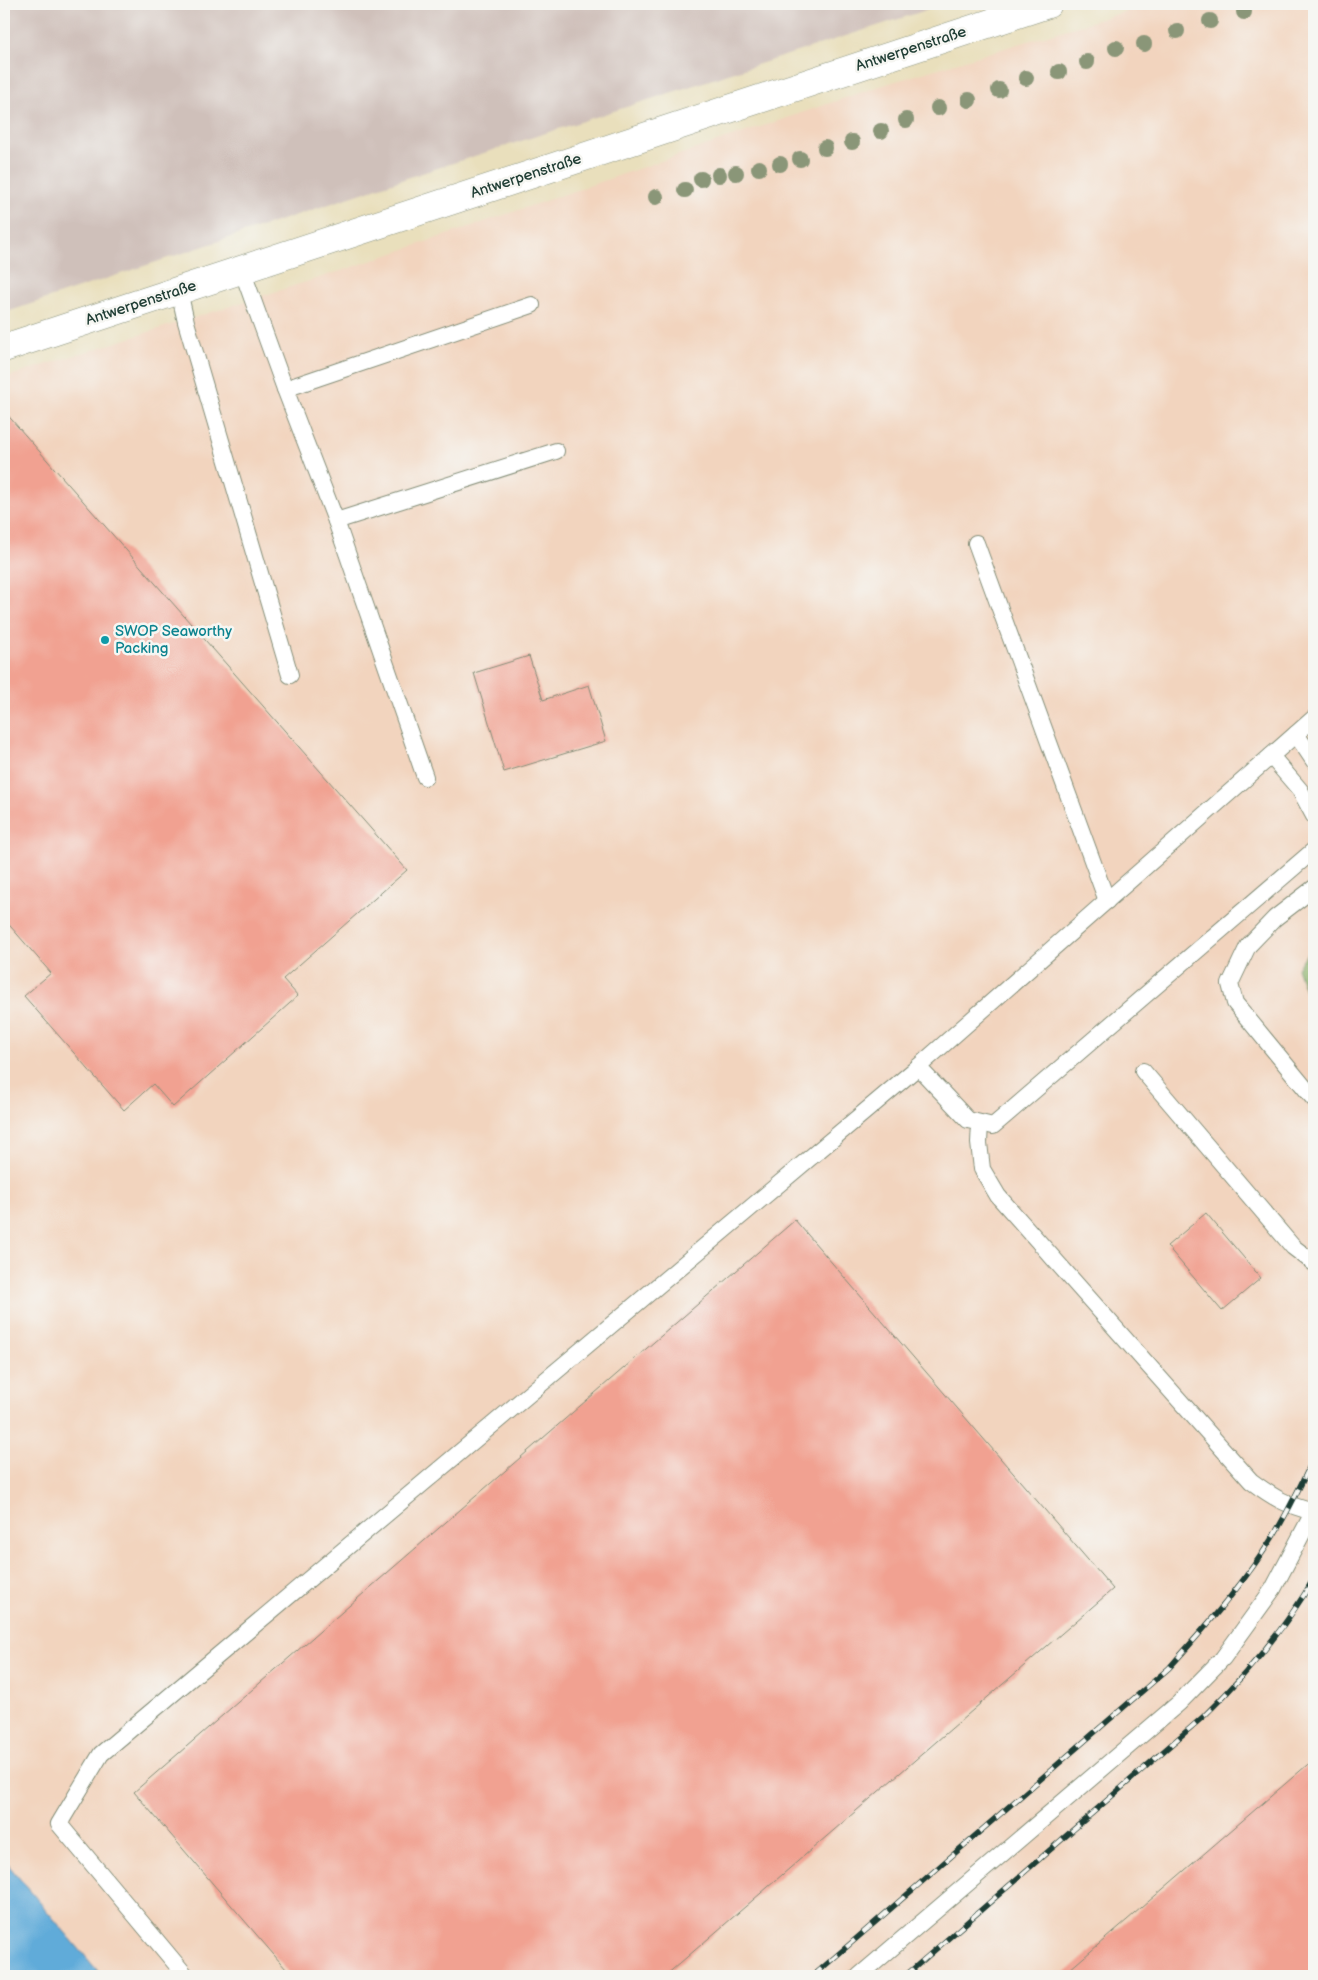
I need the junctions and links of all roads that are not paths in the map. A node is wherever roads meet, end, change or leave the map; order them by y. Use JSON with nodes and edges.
{"nodes":[{"id":1,"x":1048,"y":4,"type":"edge"},
{"id":2,"x":242,"y":270,"type":"junction"},
{"id":3,"x":179,"y":291,"type":"junction"},
{"id":4,"x":532,"y":304,"type":"dead end"},
{"id":5,"x":4,"y":348,"type":"edge"},
{"id":6,"x":285,"y":389,"type":"junction"},
{"id":7,"x":556,"y":451,"type":"dead end"},
{"id":8,"x":336,"y":520,"type":"junction"},
{"id":9,"x":976,"y":542,"type":"dead end"},
{"id":10,"x":290,"y":675,"type":"dead end"},
{"id":11,"x":1314,"y":718,"type":"edge"},
{"id":12,"x":1296,"y":734,"type":"junction"},
{"id":13,"x":1271,"y":756,"type":"junction"},
{"id":14,"x":1314,"y":761,"type":"edge"},
{"id":15,"x":425,"y":777,"type":"dead end"},
{"id":16,"x":1314,"y":816,"type":"edge"},
{"id":17,"x":1314,"y":850,"type":"edge"},
{"id":18,"x":1314,"y":888,"type":"edge"},
{"id":19,"x":1107,"y":901,"type":"junction"},
{"id":20,"x":918,"y":1067,"type":"junction"},
{"id":21,"x":1143,"y":1071,"type":"dead end"},
{"id":22,"x":1314,"y":1099,"type":"edge"},
{"id":23,"x":980,"y":1123,"type":"junction"},
{"id":24,"x":1314,"y":1263,"type":"edge"},
{"id":25,"x":1314,"y":1511,"type":"edge"},
{"id":26,"x":186,"y":1976,"type":"edge"},
{"id":27,"x":860,"y":1976,"type":"edge"}],
"edges":[{"from":1,"to":2,"type":"street","name":"Antwerpenstraße"},
{"from":2,"to":3,"type":"street","name":"Antwerpenstraße"},
{"from":2,"to":6,"type":"lane"},
{"from":3,"to":5,"type":"street","name":"Antwerpenstraße"},
{"from":3,"to":10,"type":"lane"},
{"from":4,"to":6,"type":"lane"},
{"from":6,"to":8,"type":"lane"},
{"from":7,"to":8,"type":"lane"},
{"from":8,"to":15,"type":"lane"},
{"from":9,"to":19,"type":"lane"},
{"from":11,"to":12,"type":"lane"},
{"from":12,"to":13,"type":"lane"},
{"from":12,"to":14,"type":"lane"},
{"from":13,"to":16,"type":"lane"},
{"from":13,"to":19,"type":"lane"},
{"from":17,"to":23,"type":"lane"},
{"from":18,"to":22,"type":"lane"},
{"from":19,"to":20,"type":"lane"},
{"from":20,"to":23,"type":"lane"},
{"from":20,"to":26,"type":"lane"},
{"from":21,"to":24,"type":"lane"},
{"from":23,"to":25,"type":"lane"},
{"from":25,"to":27,"type":"lane"}]}
